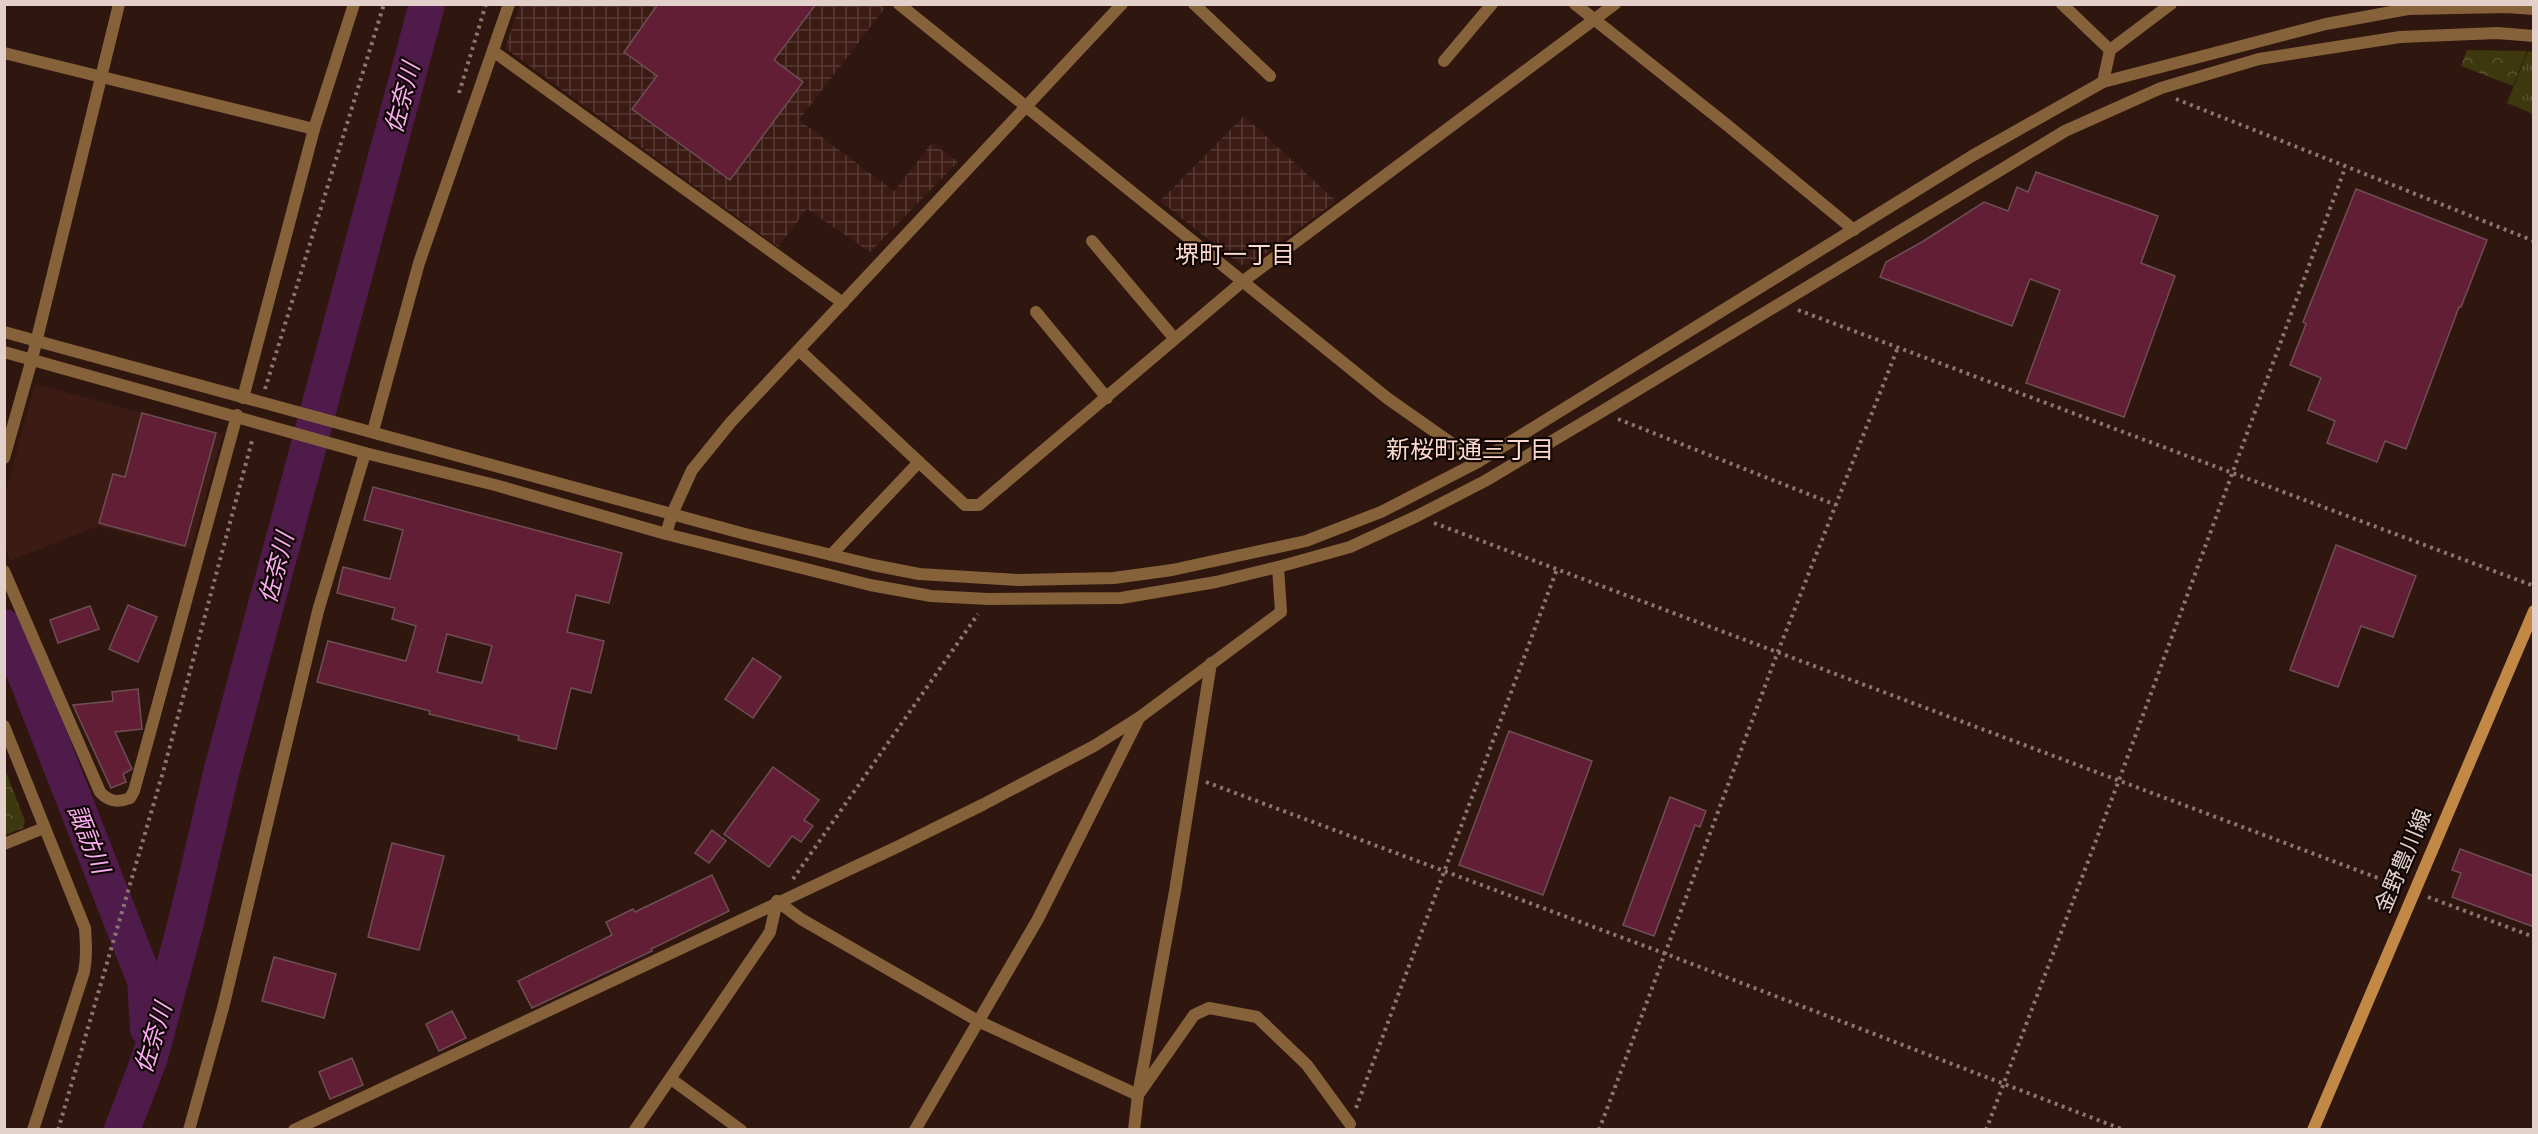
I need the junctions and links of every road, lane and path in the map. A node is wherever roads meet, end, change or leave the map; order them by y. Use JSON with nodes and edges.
{"nodes":[{"id":1,"x":119,"y":4,"type":"edge"},
{"id":2,"x":354,"y":4,"type":"edge"},
{"id":3,"x":384,"y":4,"type":"edge"},
{"id":4,"x":509,"y":4,"type":"edge"},
{"id":5,"x":899,"y":4,"type":"edge"},
{"id":6,"x":1122,"y":4,"type":"edge"},
{"id":7,"x":1194,"y":4,"type":"edge"},
{"id":8,"x":1492,"y":4,"type":"edge"},
{"id":9,"x":1575,"y":4,"type":"edge"},
{"id":10,"x":1615,"y":4,"type":"edge"},
{"id":11,"x":2062,"y":4,"type":"edge"},
{"id":12,"x":2171,"y":4,"type":"edge"},
{"id":13,"x":2409,"y":7,"type":"edge"},
{"id":14,"x":2534,"y":9,"type":"edge"},
{"id":15,"x":1594,"y":21,"type":"junction"},
{"id":16,"x":2534,"y":36,"type":"edge"},
{"id":17,"x":2110,"y":50,"type":"junction"},
{"id":18,"x":493,"y":51,"type":"junction"},
{"id":19,"x":4,"y":53,"type":"edge"},
{"id":20,"x":1444,"y":61,"type":"dead end"},
{"id":21,"x":1270,"y":76,"type":"dead end"},
{"id":22,"x":100,"y":78,"type":"junction"},
{"id":23,"x":2103,"y":82,"type":"junction"},
{"id":24,"x":2161,"y":88,"type":"junction"},
{"id":25,"x":1026,"y":108,"type":"junction"},
{"id":26,"x":314,"y":129,"type":"junction"},
{"id":27,"x":2345,"y":168,"type":"junction"},
{"id":28,"x":1854,"y":230,"type":"junction"},
{"id":29,"x":1092,"y":241,"type":"dead end"},
{"id":30,"x":2534,"y":241,"type":"edge"},
{"id":31,"x":1242,"y":282,"type":"junction"},
{"id":32,"x":843,"y":303,"type":"junction"},
{"id":33,"x":1780,"y":303,"type":"junction"},
{"id":34,"x":1036,"y":312,"type":"dead end"},
{"id":35,"x":4,"y":332,"type":"edge"},
{"id":36,"x":1174,"y":338,"type":"junction"},
{"id":37,"x":37,"y":341,"type":"junction"},
{"id":38,"x":1898,"y":347,"type":"junction"},
{"id":39,"x":799,"y":350,"type":"junction"},
{"id":40,"x":4,"y":352,"type":"edge"},
{"id":41,"x":32,"y":359,"type":"junction"},
{"id":42,"x":265,"y":390,"type":"dead end"},
{"id":43,"x":243,"y":398,"type":"junction"},
{"id":44,"x":1107,"y":398,"type":"junction"},
{"id":45,"x":1601,"y":412,"type":"junction"},
{"id":46,"x":237,"y":415,"type":"junction"},
{"id":47,"x":373,"y":432,"type":"junction"},
{"id":48,"x":254,"y":436,"type":"dead end"},
{"id":49,"x":359,"y":451,"type":"junction"},
{"id":50,"x":4,"y":458,"type":"edge"},
{"id":51,"x":919,"y":462,"type":"junction"},
{"id":52,"x":1478,"y":462,"type":"junction"},
{"id":53,"x":2231,"y":473,"type":"junction"},
{"id":54,"x":1836,"y":505,"type":"junction"},
{"id":55,"x":672,"y":514,"type":"junction"},
{"id":56,"x":1417,"y":516,"type":"junction"},
{"id":57,"x":666,"y":534,"type":"junction"},
{"id":58,"x":831,"y":555,"type":"junction"},
{"id":59,"x":1278,"y":567,"type":"junction"},
{"id":60,"x":1557,"y":569,"type":"junction"},
{"id":61,"x":4,"y":571,"type":"edge"},
{"id":62,"x":2534,"y":586,"type":"edge"},
{"id":63,"x":988,"y":599,"type":"junction"},
{"id":64,"x":2534,"y":611,"type":"edge"},
{"id":65,"x":1777,"y":654,"type":"junction"},
{"id":66,"x":1211,"y":663,"type":"junction"},
{"id":67,"x":1140,"y":717,"type":"junction"},
{"id":68,"x":4,"y":726,"type":"edge"},
{"id":69,"x":1194,"y":778,"type":"junction"},
{"id":70,"x":2119,"y":780,"type":"junction"},
{"id":71,"x":44,"y":828,"type":"junction"},
{"id":72,"x":4,"y":844,"type":"edge"},
{"id":73,"x":1446,"y":871,"type":"junction"},
{"id":74,"x":2412,"y":891,"type":"junction"},
{"id":75,"x":777,"y":901,"type":"junction"},
{"id":76,"x":2534,"y":937,"type":"edge"},
{"id":77,"x":1666,"y":954,"type":"junction"},
{"id":78,"x":978,"y":1021,"type":"junction"},
{"id":79,"x":671,"y":1079,"type":"junction"},
{"id":80,"x":2003,"y":1083,"type":"junction"},
{"id":81,"x":1138,"y":1095,"type":"junction"},
{"id":82,"x":1350,"y":1124,"type":"joint"},
{"id":83,"x":919,"y":1128,"type":"edge"},
{"id":84,"x":33,"y":1130,"type":"edge"},
{"id":85,"x":58,"y":1130,"type":"edge"},
{"id":86,"x":189,"y":1130,"type":"edge"},
{"id":87,"x":294,"y":1130,"type":"edge"},
{"id":88,"x":634,"y":1130,"type":"edge"},
{"id":89,"x":741,"y":1130,"type":"edge"},
{"id":90,"x":1134,"y":1130,"type":"edge"},
{"id":91,"x":1599,"y":1130,"type":"edge"},
{"id":92,"x":1986,"y":1130,"type":"edge"},
{"id":93,"x":2124,"y":1130,"type":"edge"},
{"id":94,"x":2313,"y":1130,"type":"edge"}],
"edges":[{"from":1,"to":22,"type":"street"},
{"from":2,"to":26,"type":"street"},
{"from":3,"to":42,"type":"path"},
{"from":4,"to":18,"type":"street"},
{"from":5,"to":25,"type":"street"},
{"from":6,"to":25,"type":"street"},
{"from":7,"to":21,"type":"street"},
{"from":8,"to":20,"type":"street"},
{"from":9,"to":15,"type":"street"},
{"from":10,"to":15,"type":"street"},
{"from":11,"to":17,"type":"street"},
{"from":12,"to":17,"type":"street"},
{"from":13,"to":14,"type":"street"},
{"from":13,"to":23,"type":"street"},
{"from":15,"to":28,"type":"street"},
{"from":15,"to":31,"type":"street"},
{"from":16,"to":24,"type":"street"},
{"from":17,"to":23,"type":"street"},
{"from":18,"to":32,"type":"street"},
{"from":18,"to":47,"type":"street"},
{"from":19,"to":22,"type":"street"},
{"from":22,"to":26,"type":"street"},
{"from":22,"to":37,"type":"street"},
{"from":23,"to":28,"type":"street"},
{"from":24,"to":27,"type":"path"},
{"from":24,"to":33,"type":"street"},
{"from":25,"to":31,"type":"street"},
{"from":25,"to":32,"type":"street"},
{"from":26,"to":43,"type":"street"},
{"from":27,"to":30,"type":"path"},
{"from":27,"to":53,"type":"path"},
{"from":28,"to":52,"type":"street"},
{"from":29,"to":36,"type":"street"},
{"from":31,"to":36,"type":"street"},
{"from":31,"to":52,"type":"street"},
{"from":32,"to":39,"type":"street"},
{"from":33,"to":38,"type":"path"},
{"from":33,"to":45,"type":"street"},
{"from":34,"to":44,"type":"street"},
{"from":35,"to":37,"type":"street"},
{"from":36,"to":44,"type":"street"},
{"from":37,"to":41,"type":"street"},
{"from":37,"to":43,"type":"street"},
{"from":38,"to":53,"type":"path"},
{"from":38,"to":54,"type":"path"},
{"from":39,"to":51,"type":"street"},
{"from":39,"to":55,"type":"street"},
{"from":40,"to":41,"type":"street"},
{"from":41,"to":46,"type":"street"},
{"from":41,"to":50,"type":"street"},
{"from":43,"to":47,"type":"street"},
{"from":44,"to":51,"type":"street"},
{"from":45,"to":54,"type":"path"},
{"from":45,"to":56,"type":"street"},
{"from":46,"to":49,"type":"street"},
{"from":46,"to":61,"type":"street"},
{"from":47,"to":55,"type":"street"},
{"from":48,"to":85,"type":"path"},
{"from":49,"to":57,"type":"street"},
{"from":49,"to":86,"type":"street"},
{"from":51,"to":58,"type":"street"},
{"from":52,"to":58,"type":"street"},
{"from":53,"to":62,"type":"path"},
{"from":53,"to":70,"type":"path"},
{"from":54,"to":65,"type":"path"},
{"from":55,"to":57,"type":"street"},
{"from":55,"to":58,"type":"street"},
{"from":56,"to":59,"type":"street"},
{"from":56,"to":60,"type":"path"},
{"from":57,"to":63,"type":"street"},
{"from":59,"to":63,"type":"street"},
{"from":59,"to":66,"type":"street"},
{"from":60,"to":65,"type":"path"},
{"from":60,"to":73,"type":"path"},
{"from":63,"to":75,"type":"path"},
{"from":64,"to":74,"type":"main road","name":"金野豊川線"},
{"from":65,"to":70,"type":"path"},
{"from":65,"to":77,"type":"path"},
{"from":66,"to":67,"type":"street"},
{"from":66,"to":69,"type":"street"},
{"from":67,"to":75,"type":"street"},
{"from":67,"to":78,"type":"street"},
{"from":68,"to":71,"type":"street"},
{"from":69,"to":73,"type":"path"},
{"from":69,"to":81,"type":"street"},
{"from":70,"to":74,"type":"path"},
{"from":70,"to":80,"type":"path"},
{"from":71,"to":72,"type":"street"},
{"from":71,"to":84,"type":"street"},
{"from":73,"to":77,"type":"path"},
{"from":73,"to":82,"type":"path"},
{"from":74,"to":76,"type":"path"},
{"from":74,"to":94,"type":"main road","name":"金野豊川線"},
{"from":75,"to":78,"type":"street"},
{"from":75,"to":79,"type":"street"},
{"from":75,"to":87,"type":"street"},
{"from":77,"to":80,"type":"path"},
{"from":77,"to":91,"type":"path"},
{"from":78,"to":81,"type":"street"},
{"from":78,"to":83,"type":"street"},
{"from":79,"to":88,"type":"street"},
{"from":79,"to":89,"type":"street"},
{"from":80,"to":92,"type":"path"},
{"from":80,"to":93,"type":"path"},
{"from":81,"to":82,"type":"street"},
{"from":81,"to":90,"type":"street"}]}
